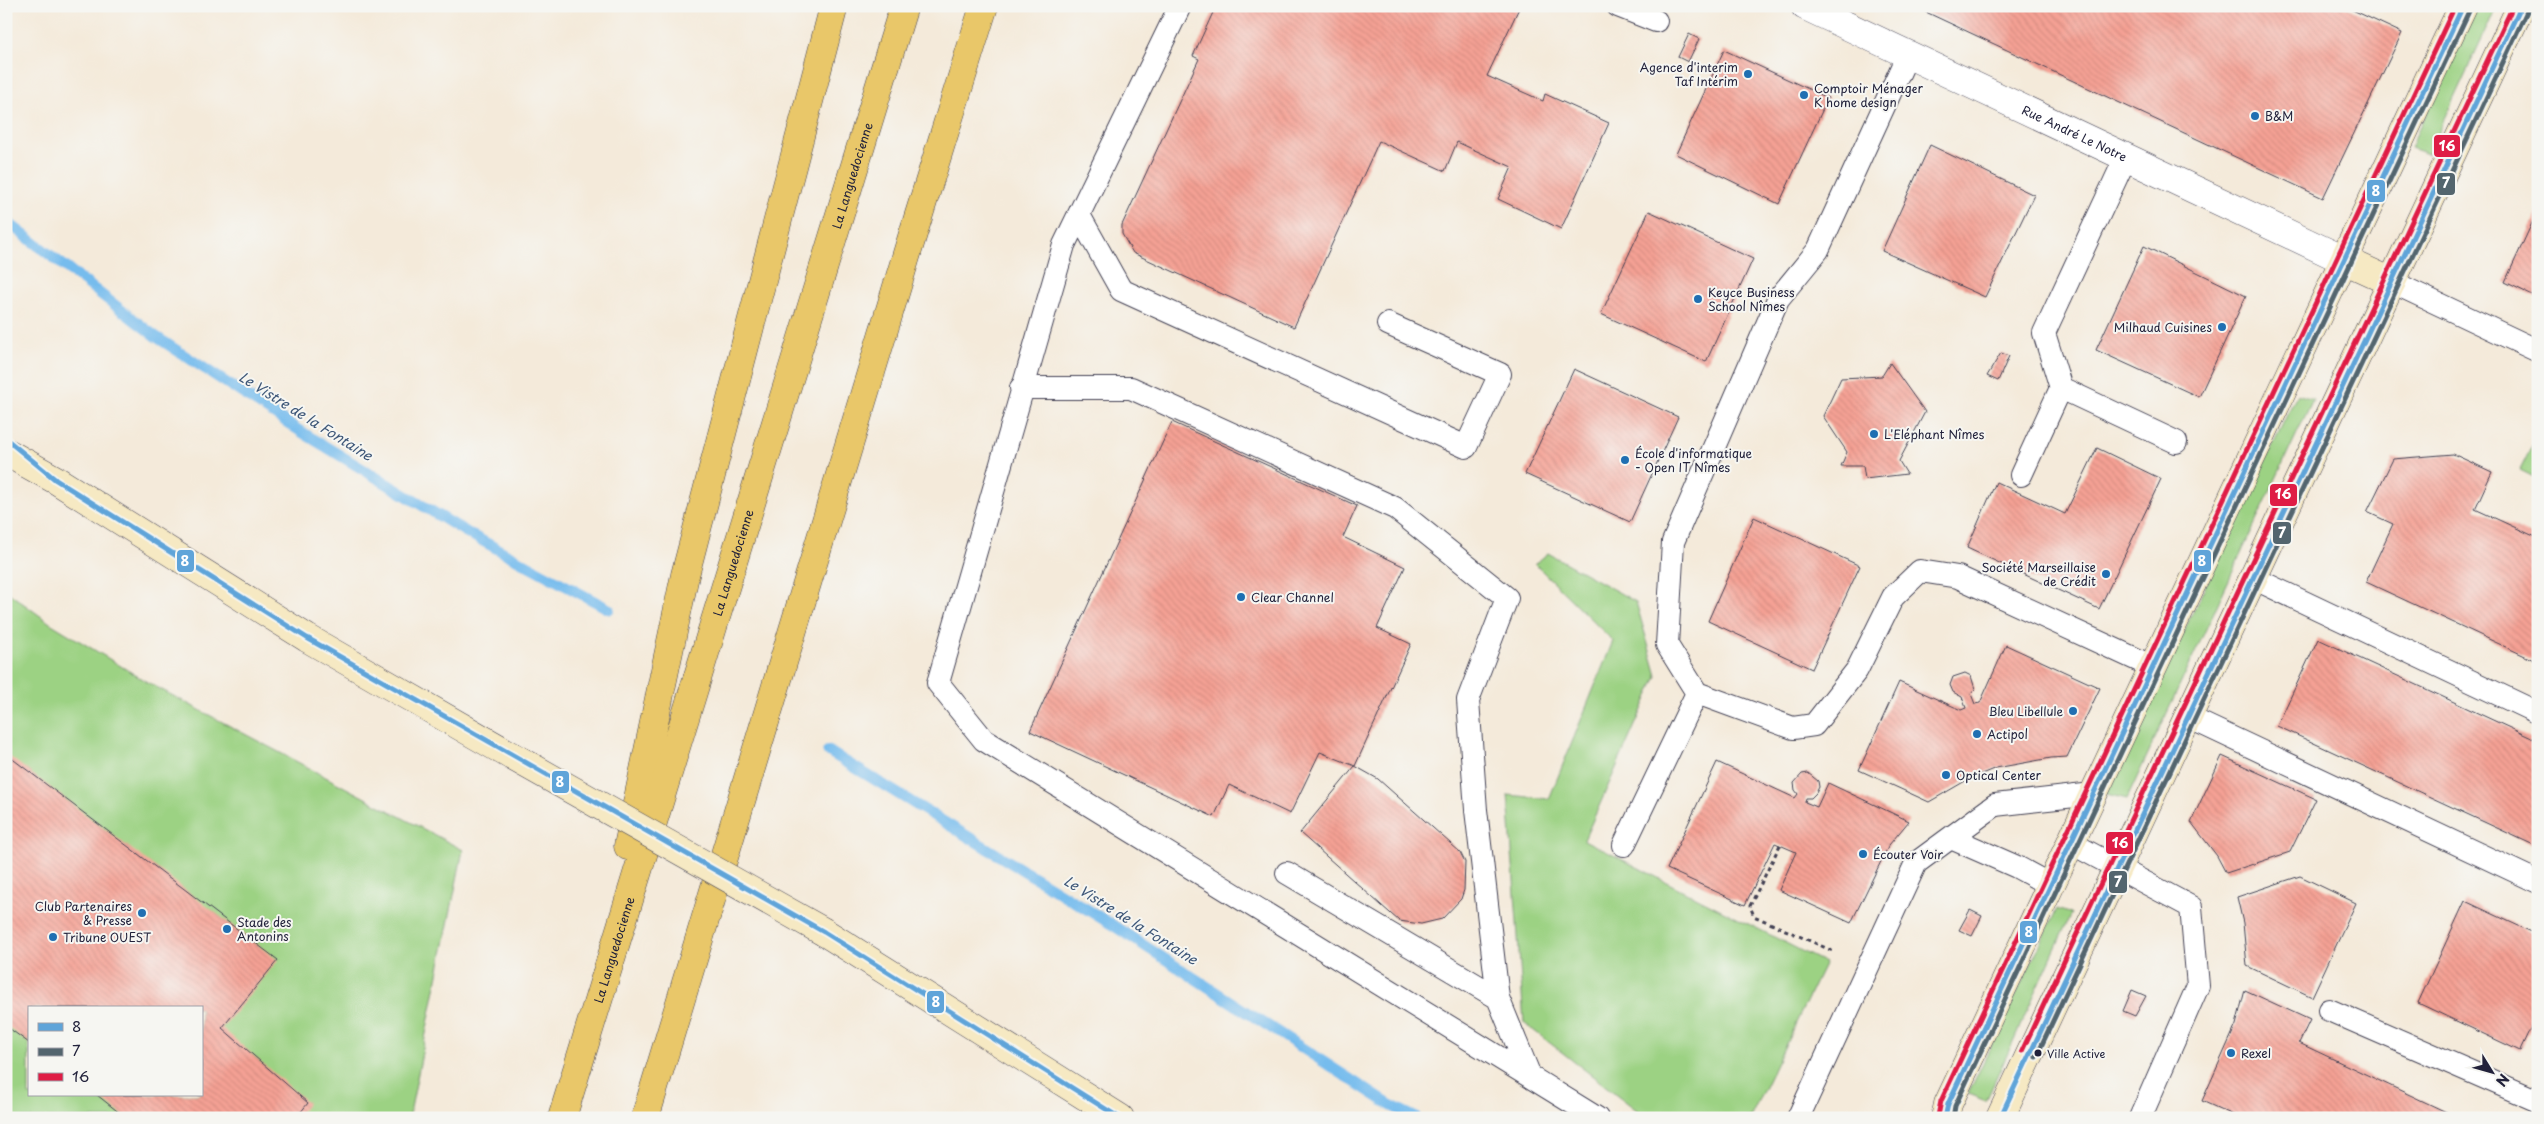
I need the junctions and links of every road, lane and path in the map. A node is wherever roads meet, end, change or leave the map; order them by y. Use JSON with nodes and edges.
{"nodes":[{"id":1,"x":834,"y":6,"type":"edge"},
{"id":2,"x":904,"y":6,"type":"edge"},
{"id":3,"x":984,"y":6,"type":"edge"},
{"id":4,"x":991,"y":6,"type":"edge"},
{"id":5,"x":1180,"y":6,"type":"edge"},
{"id":6,"x":1618,"y":6,"type":"edge"},
{"id":7,"x":2463,"y":6,"type":"edge"},
{"id":8,"x":2521,"y":6,"type":"edge"},
{"id":9,"x":1811,"y":8,"type":"edge"},
{"id":10,"x":1656,"y":21,"type":"dead end"},
{"id":11,"x":1908,"y":54,"type":"junction"},
{"id":12,"x":950,"y":116,"type":"junction"},
{"id":13,"x":2126,"y":157,"type":"junction"},
{"id":14,"x":1079,"y":215,"type":"junction"},
{"id":15,"x":2344,"y":260,"type":"junction"},
{"id":16,"x":2392,"y":282,"type":"junction"},
{"id":17,"x":1388,"y":324,"type":"dead end"},
{"id":18,"x":2538,"y":351,"type":"edge"},
{"id":19,"x":1021,"y":388,"type":"junction"},
{"id":20,"x":2062,"y":388,"type":"junction"},
{"id":21,"x":6,"y":439,"type":"edge"},
{"id":22,"x":2176,"y":442,"type":"dead end"},
{"id":23,"x":6,"y":452,"type":"edge"},
{"id":24,"x":2021,"y":475,"type":"dead end"},
{"id":25,"x":56,"y":480,"type":"junction"},
{"id":26,"x":2253,"y":578,"type":"junction"},
{"id":27,"x":2153,"y":667,"type":"junction"},
{"id":28,"x":1697,"y":693,"type":"junction"},
{"id":29,"x":2538,"y":713,"type":"edge"},
{"id":30,"x":2188,"y":717,"type":"junction"},
{"id":31,"x":2093,"y":794,"type":"junction"},
{"id":32,"x":1951,"y":838,"type":"junction"},
{"id":33,"x":2071,"y":843,"type":"junction"},
{"id":34,"x":1624,"y":845,"type":"dead end"},
{"id":35,"x":1780,"y":845,"type":"dead end"},
{"id":36,"x":2118,"y":867,"type":"junction"},
{"id":37,"x":1288,"y":873,"type":"dead end"},
{"id":38,"x":2538,"y":882,"type":"edge"},
{"id":39,"x":2050,"y":886,"type":"junction"},
{"id":40,"x":1835,"y":952,"type":"dead end"},
{"id":41,"x":1498,"y":998,"type":"junction"},
{"id":42,"x":595,"y":1005,"type":"junction"},
{"id":43,"x":2329,"y":1010,"type":"dead end"},
{"id":44,"x":1530,"y":1076,"type":"junction"},
{"id":45,"x":2538,"y":1101,"type":"edge"},
{"id":46,"x":562,"y":1118,"type":"edge"},
{"id":47,"x":645,"y":1118,"type":"edge"},
{"id":48,"x":1120,"y":1118,"type":"edge"},
{"id":49,"x":1598,"y":1118,"type":"edge"},
{"id":50,"x":1798,"y":1118,"type":"edge"},
{"id":51,"x":1945,"y":1118,"type":"edge"},
{"id":52,"x":2000,"y":1118,"type":"edge"},
{"id":53,"x":2140,"y":1118,"type":"edge"}],
"edges":[{"from":1,"to":42,"type":"highway"},
{"from":2,"to":42,"type":"highway","name":"La Languedocienne"},
{"from":3,"to":12,"type":"highway"},
{"from":4,"to":12,"type":"highway"},
{"from":5,"to":14,"type":"lane"},
{"from":6,"to":10,"type":"lane"},
{"from":7,"to":15,"type":"main road"},
{"from":8,"to":16,"type":"main road"},
{"from":9,"to":11,"type":"street","name":"Rue André Le Notre"},
{"from":11,"to":13,"type":"street","name":"Rue André Le Notre"},
{"from":11,"to":28,"type":"lane"},
{"from":12,"to":47,"type":"highway"},
{"from":13,"to":15,"type":"street","name":"Rue André Le Notre"},
{"from":13,"to":20,"type":"lane"},
{"from":14,"to":17,"type":"lane"},
{"from":14,"to":19,"type":"lane"},
{"from":15,"to":16,"type":"main road"},
{"from":15,"to":27,"type":"main road"},
{"from":16,"to":18,"type":"lane"},
{"from":16,"to":26,"type":"main road"},
{"from":19,"to":41,"type":"lane"},
{"from":19,"to":44,"type":"lane"},
{"from":20,"to":22,"type":"lane"},
{"from":20,"to":24,"type":"lane"},
{"from":21,"to":25,"type":"main road"},
{"from":23,"to":25,"type":"main road"},
{"from":25,"to":48,"type":"main road","bridge":true},
{"from":26,"to":29,"type":"lane"},
{"from":26,"to":30,"type":"main road"},
{"from":27,"to":28,"type":"lane"},
{"from":27,"to":31,"type":"main road"},
{"from":28,"to":34,"type":"lane"},
{"from":30,"to":36,"type":"main road"},
{"from":30,"to":38,"type":"lane"},
{"from":31,"to":32,"type":"lane"},
{"from":31,"to":33,"type":"main road"},
{"from":32,"to":39,"type":"lane"},
{"from":32,"to":50,"type":"lane"},
{"from":33,"to":36,"type":"lane"},
{"from":33,"to":39,"type":"main road"},
{"from":35,"to":40,"type":"path"},
{"from":36,"to":52,"type":"main road"},
{"from":36,"to":53,"type":"lane"},
{"from":37,"to":41,"type":"lane"},
{"from":39,"to":51,"type":"main road"},
{"from":41,"to":44,"type":"lane"},
{"from":42,"to":46,"type":"highway","name":"La Languedocienne"},
{"from":43,"to":45,"type":"lane"},
{"from":44,"to":49,"type":"lane"}]}
